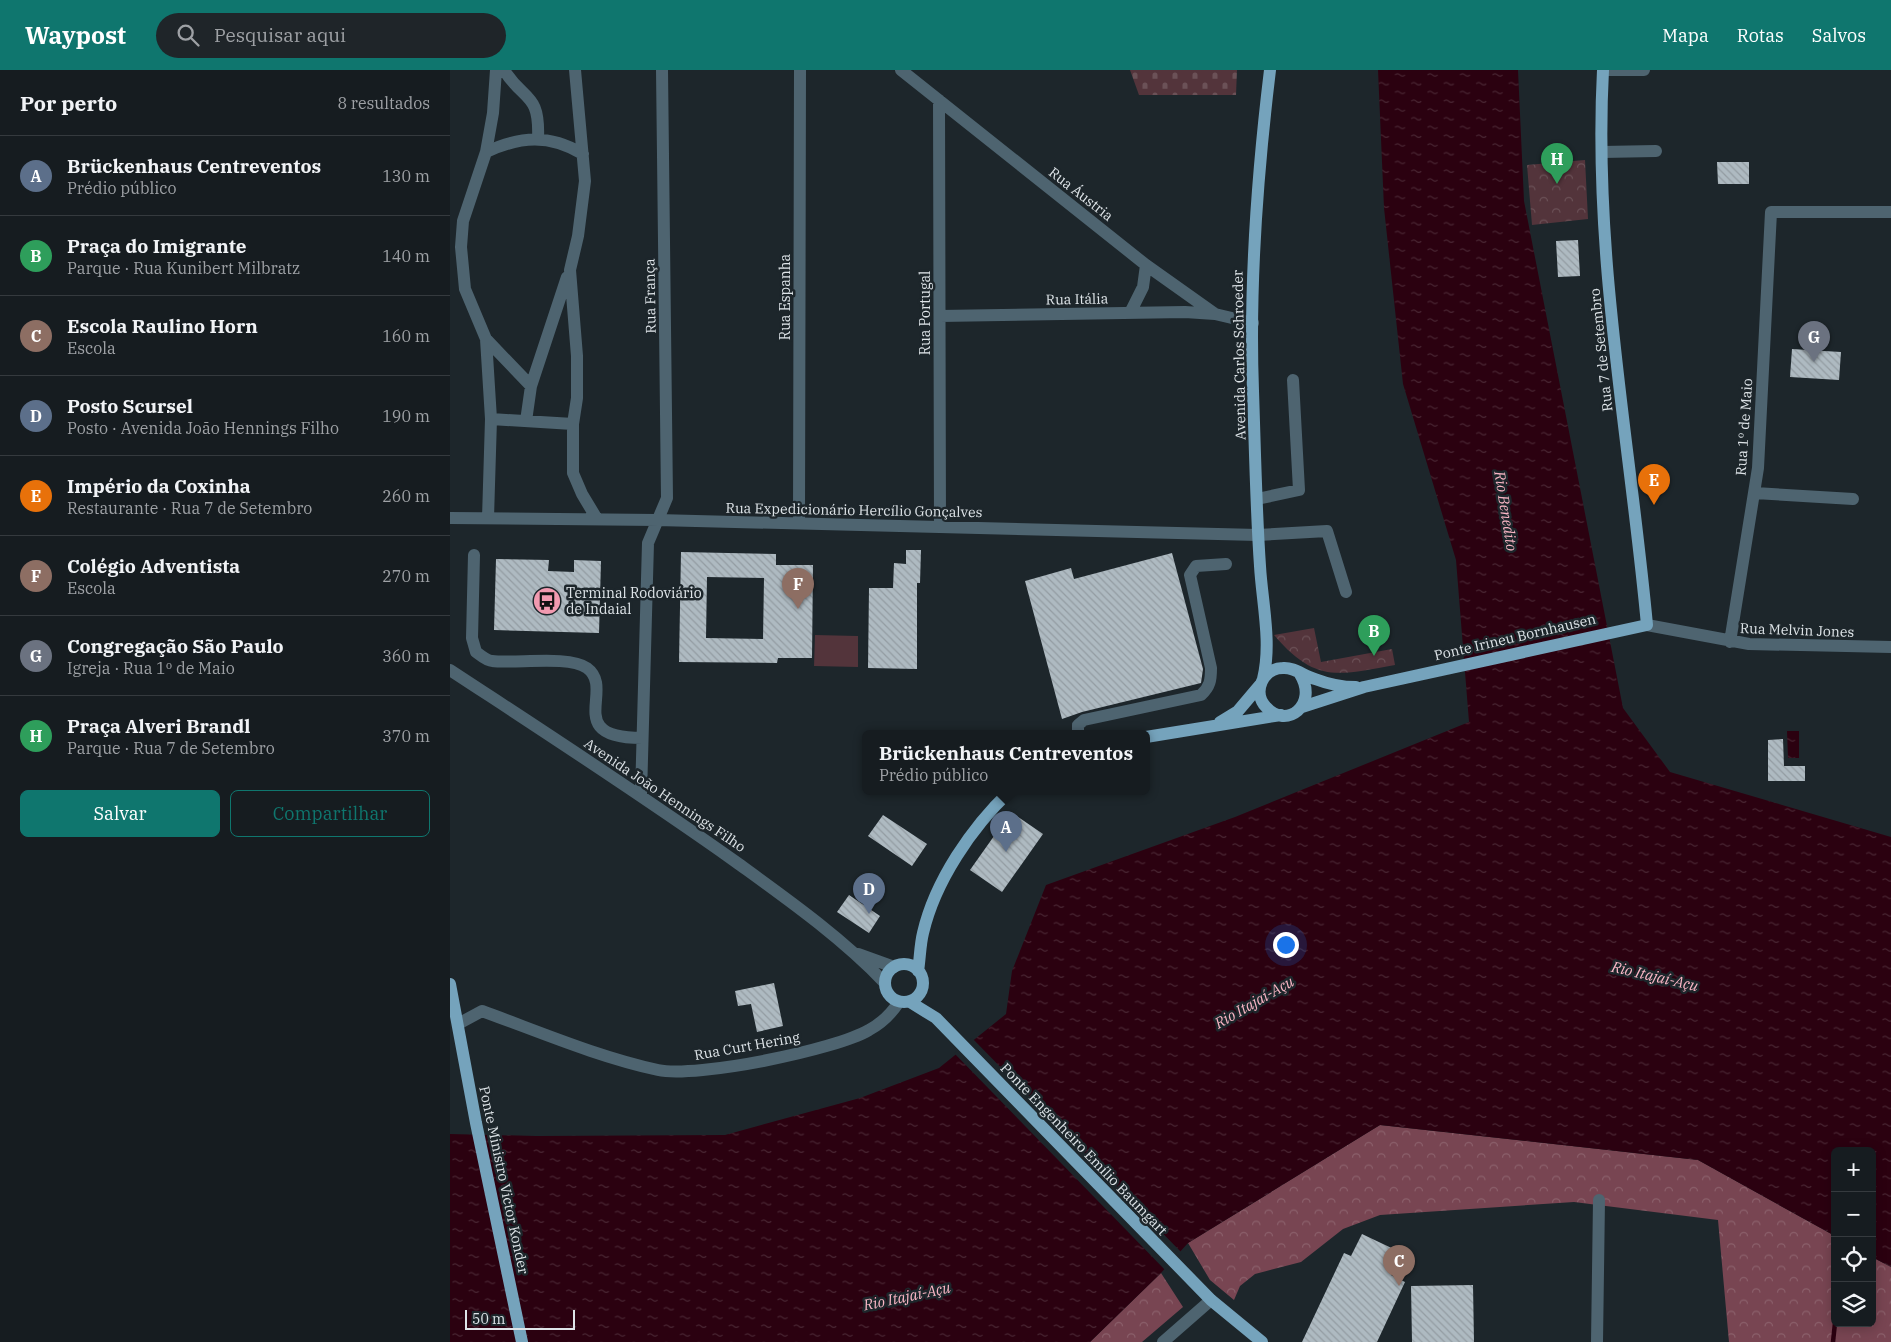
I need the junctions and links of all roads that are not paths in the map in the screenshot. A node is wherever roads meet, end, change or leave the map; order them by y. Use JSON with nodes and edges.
{"nodes":[{"id":1,"x":496,"y":70,"type":"edge"},
{"id":2,"x":504,"y":70,"type":"edge"},
{"id":3,"x":575,"y":70,"type":"edge"},
{"id":4,"x":662,"y":70,"type":"edge"},
{"id":5,"x":800,"y":70,"type":"edge"},
{"id":6,"x":901,"y":70,"type":"edge"},
{"id":7,"x":1270,"y":70,"type":"edge"},
{"id":8,"x":1603,"y":70,"type":"edge"},
{"id":9,"x":1644,"y":70,"type":"edge"},
{"id":10,"x":939,"y":100,"type":"junction"},
{"id":11,"x":538,"y":139,"type":"junction"},
{"id":12,"x":1656,"y":151,"type":"dead end"},
{"id":13,"x":486,"y":152,"type":"junction"},
{"id":14,"x":1602,"y":152,"type":"junction"},
{"id":15,"x":583,"y":154,"type":"junction"},
{"id":16,"x":1891,"y":212,"type":"edge"},
{"id":17,"x":1146,"y":265,"type":"junction"},
{"id":18,"x":570,"y":270,"type":"junction"},
{"id":19,"x":1130,"y":313,"type":"junction"},
{"id":20,"x":1215,"y":314,"type":"junction"},
{"id":21,"x":940,"y":316,"type":"junction"},
{"id":22,"x":1253,"y":323,"type":"junction"},
{"id":23,"x":486,"y":339,"type":"junction"},
{"id":24,"x":1294,"y":380,"type":"dead end"},
{"id":25,"x":531,"y":386,"type":"junction"},
{"id":26,"x":491,"y":419,"type":"junction"},
{"id":27,"x":526,"y":421,"type":"junction"},
{"id":28,"x":573,"y":424,"type":"junction"},
{"id":29,"x":1754,"y":493,"type":"junction"},
{"id":30,"x":1257,"y":499,"type":"junction"},
{"id":31,"x":1853,"y":499,"type":"dead end"},
{"id":32,"x":450,"y":518,"type":"edge"},
{"id":33,"x":488,"y":518,"type":"junction"},
{"id":34,"x":598,"y":519,"type":"junction"},
{"id":35,"x":657,"y":520,"type":"junction"},
{"id":36,"x":799,"y":523,"type":"junction"},
{"id":37,"x":940,"y":527,"type":"junction"},
{"id":38,"x":1258,"y":535,"type":"junction"},
{"id":39,"x":474,"y":555,"type":"dead end"},
{"id":40,"x":1226,"y":564,"type":"dead end"},
{"id":41,"x":1346,"y":592,"type":"dead end"},
{"id":42,"x":1647,"y":625,"type":"junction"},
{"id":43,"x":1614,"y":631,"type":"joint"},
{"id":44,"x":1266,"y":641,"type":"junction"},
{"id":45,"x":1730,"y":642,"type":"junction"},
{"id":46,"x":1891,"y":647,"type":"edge"},
{"id":47,"x":450,"y":670,"type":"edge"},
{"id":48,"x":1296,"y":671,"type":"junction"},
{"id":49,"x":1261,"y":682,"type":"junction"},
{"id":50,"x":1364,"y":687,"type":"junction"},
{"id":51,"x":1302,"y":706,"type":"junction"},
{"id":52,"x":1281,"y":715,"type":"junction"},
{"id":53,"x":1209,"y":726,"type":"junction"},
{"id":54,"x":1078,"y":730,"type":"edge"},
{"id":55,"x":1150,"y":736,"type":"edge"},
{"id":56,"x":642,"y":738,"type":"junction"},
{"id":57,"x":641,"y":795,"type":"junction"},
{"id":58,"x":1005,"y":795,"type":"edge"},
{"id":59,"x":923,"y":933,"type":"junction"},
{"id":60,"x":856,"y":954,"type":"junction"},
{"id":61,"x":899,"y":966,"type":"junction"},
{"id":62,"x":918,"y":971,"type":"junction"},
{"id":63,"x":884,"y":983,"type":"junction"},
{"id":64,"x":450,"y":984,"type":"edge"},
{"id":65,"x":922,"y":987,"type":"junction"},
{"id":66,"x":904,"y":1002,"type":"junction"},
{"id":67,"x":454,"y":1019,"type":"edge"},
{"id":68,"x":941,"y":1023,"type":"junction"},
{"id":69,"x":1599,"y":1200,"type":"dead end"},
{"id":70,"x":1211,"y":1300,"type":"junction"},
{"id":71,"x":522,"y":1342,"type":"edge"},
{"id":72,"x":1163,"y":1342,"type":"edge"},
{"id":73,"x":1262,"y":1342,"type":"edge"},
{"id":74,"x":1597,"y":1342,"type":"edge"}],
"edges":[{"from":1,"to":13,"type":"street"},
{"from":2,"to":11,"type":"street"},
{"from":3,"to":15,"type":"street"},
{"from":4,"to":35,"type":"street","name":"Rua França"},
{"from":5,"to":36,"type":"street","name":"Rua Espanha"},
{"from":6,"to":10,"type":"street","name":"Rua Áustria"},
{"from":7,"to":22,"type":"main road","name":"Avenida Carlos Schroeder"},
{"from":8,"to":9,"type":"street"},
{"from":8,"to":14,"type":"main road","name":"Rua 7 de Setembro"},
{"from":10,"to":17,"type":"street","name":"Rua Áustria"},
{"from":10,"to":21,"type":"street","name":"Rua Portugal"},
{"from":11,"to":13,"type":"street"},
{"from":11,"to":15,"type":"street"},
{"from":12,"to":14,"type":"street"},
{"from":13,"to":23,"type":"street"},
{"from":14,"to":42,"type":"main road","name":"Rua 7 de Setembro"},
{"from":15,"to":18,"type":"street"},
{"from":16,"to":29,"type":"street","name":"Rua 1º de Maio"},
{"from":17,"to":19,"type":"street"},
{"from":17,"to":20,"type":"street","name":"Rua Áustria"},
{"from":18,"to":25,"type":"street"},
{"from":18,"to":28,"type":"street"},
{"from":19,"to":20,"type":"street","name":"Rua Itália"},
{"from":19,"to":21,"type":"street","name":"Rua Itália"},
{"from":20,"to":22,"type":"street","name":"Rua Áustria"},
{"from":21,"to":37,"type":"street","name":"Rua Portugal"},
{"from":22,"to":30,"type":"main road","name":"Avenida Carlos Schroeder"},
{"from":23,"to":25,"type":"street"},
{"from":23,"to":26,"type":"street"},
{"from":24,"to":30,"type":"street"},
{"from":25,"to":27,"type":"street"},
{"from":26,"to":27,"type":"street"},
{"from":26,"to":33,"type":"street"},
{"from":27,"to":28,"type":"street"},
{"from":28,"to":34,"type":"street"},
{"from":29,"to":31,"type":"street"},
{"from":29,"to":45,"type":"street","name":"Rua 1º de Maio"},
{"from":30,"to":38,"type":"main road","name":"Avenida Carlos Schroeder"},
{"from":32,"to":33,"type":"street","name":"Rua Expedicionário Hercílio Gonçalves"},
{"from":33,"to":34,"type":"street","name":"Rua Expedicionário Hercílio Gonçalves"},
{"from":34,"to":35,"type":"street","name":"Rua Expedicionário Hercílio Gonçalves"},
{"from":35,"to":36,"type":"street","name":"Rua Expedicionário Hercílio Gonçalves"},
{"from":35,"to":56,"type":"street","name":"Rua França"},
{"from":36,"to":37,"type":"street","name":"Rua Expedicionário Hercílio Gonçalves"},
{"from":37,"to":38,"type":"street","name":"Rua Expedicionário Hercílio Gonçalves"},
{"from":38,"to":41,"type":"street","name":"Rua Expedicionário Hercílio Gonçalves"},
{"from":38,"to":44,"type":"main road","name":"Avenida Carlos Schroeder"},
{"from":39,"to":56,"type":"street"},
{"from":40,"to":54,"type":"street"},
{"from":42,"to":43,"type":"main road","name":"Rua Melvin Jones"},
{"from":42,"to":45,"type":"street","name":"Rua Melvin Jones"},
{"from":43,"to":50,"type":"main road","name":"Ponte Irineu Bornhausen"},
{"from":44,"to":48,"type":"main road"},
{"from":44,"to":49,"type":"main road","name":"Avenida Carlos Schroeder"},
{"from":45,"to":46,"type":"street","name":"Rua Melvin Jones"},
{"from":47,"to":57,"type":"street","name":"Avenida João Hennings Filho"},
{"from":48,"to":49,"type":"main road"},
{"from":48,"to":50,"type":"main road"},
{"from":48,"to":51,"type":"main road"},
{"from":49,"to":52,"type":"main road"},
{"from":49,"to":53,"type":"main road"},
{"from":50,"to":51,"type":"main road","name":"Ponte Irineu Bornhausen"},
{"from":51,"to":52,"type":"main road"},
{"from":52,"to":53,"type":"main road"},
{"from":53,"to":55,"type":"main road"},
{"from":56,"to":57,"type":"street","name":"Rua França"},
{"from":57,"to":60,"type":"street","name":"Avenida João Hennings Filho"},
{"from":58,"to":59,"type":"main road"},
{"from":59,"to":61,"type":"main road"},
{"from":59,"to":62,"type":"main road"},
{"from":60,"to":61,"type":"street","name":"Avenida João Hennings Filho"},
{"from":60,"to":63,"type":"street","name":"Avenida João Hennings Filho"},
{"from":61,"to":62,"type":"main road"},
{"from":61,"to":63,"type":"main road"},
{"from":62,"to":65,"type":"main road"},
{"from":63,"to":66,"type":"main road"},
{"from":64,"to":67,"type":"main road","name":"Ponte Ministro Victor Konder"},
{"from":65,"to":66,"type":"main road"},
{"from":65,"to":68,"type":"main road","name":"Ponte Engenheiro Emílio Baumgart"},
{"from":66,"to":67,"type":"street","name":"Rua Curt Hering"},
{"from":66,"to":68,"type":"main road","name":"Ponte Engenheiro Emílio Baumgart"},
{"from":67,"to":71,"type":"main road","name":"Ponte Ministro Victor Konder"},
{"from":68,"to":70,"type":"main road","name":"Ponte Engenheiro Emílio Baumgart"},
{"from":69,"to":74,"type":"street"},
{"from":70,"to":72,"type":"street"},
{"from":70,"to":73,"type":"main road","name":"Ponte Engenheiro Emílio Baumgart"}]}
